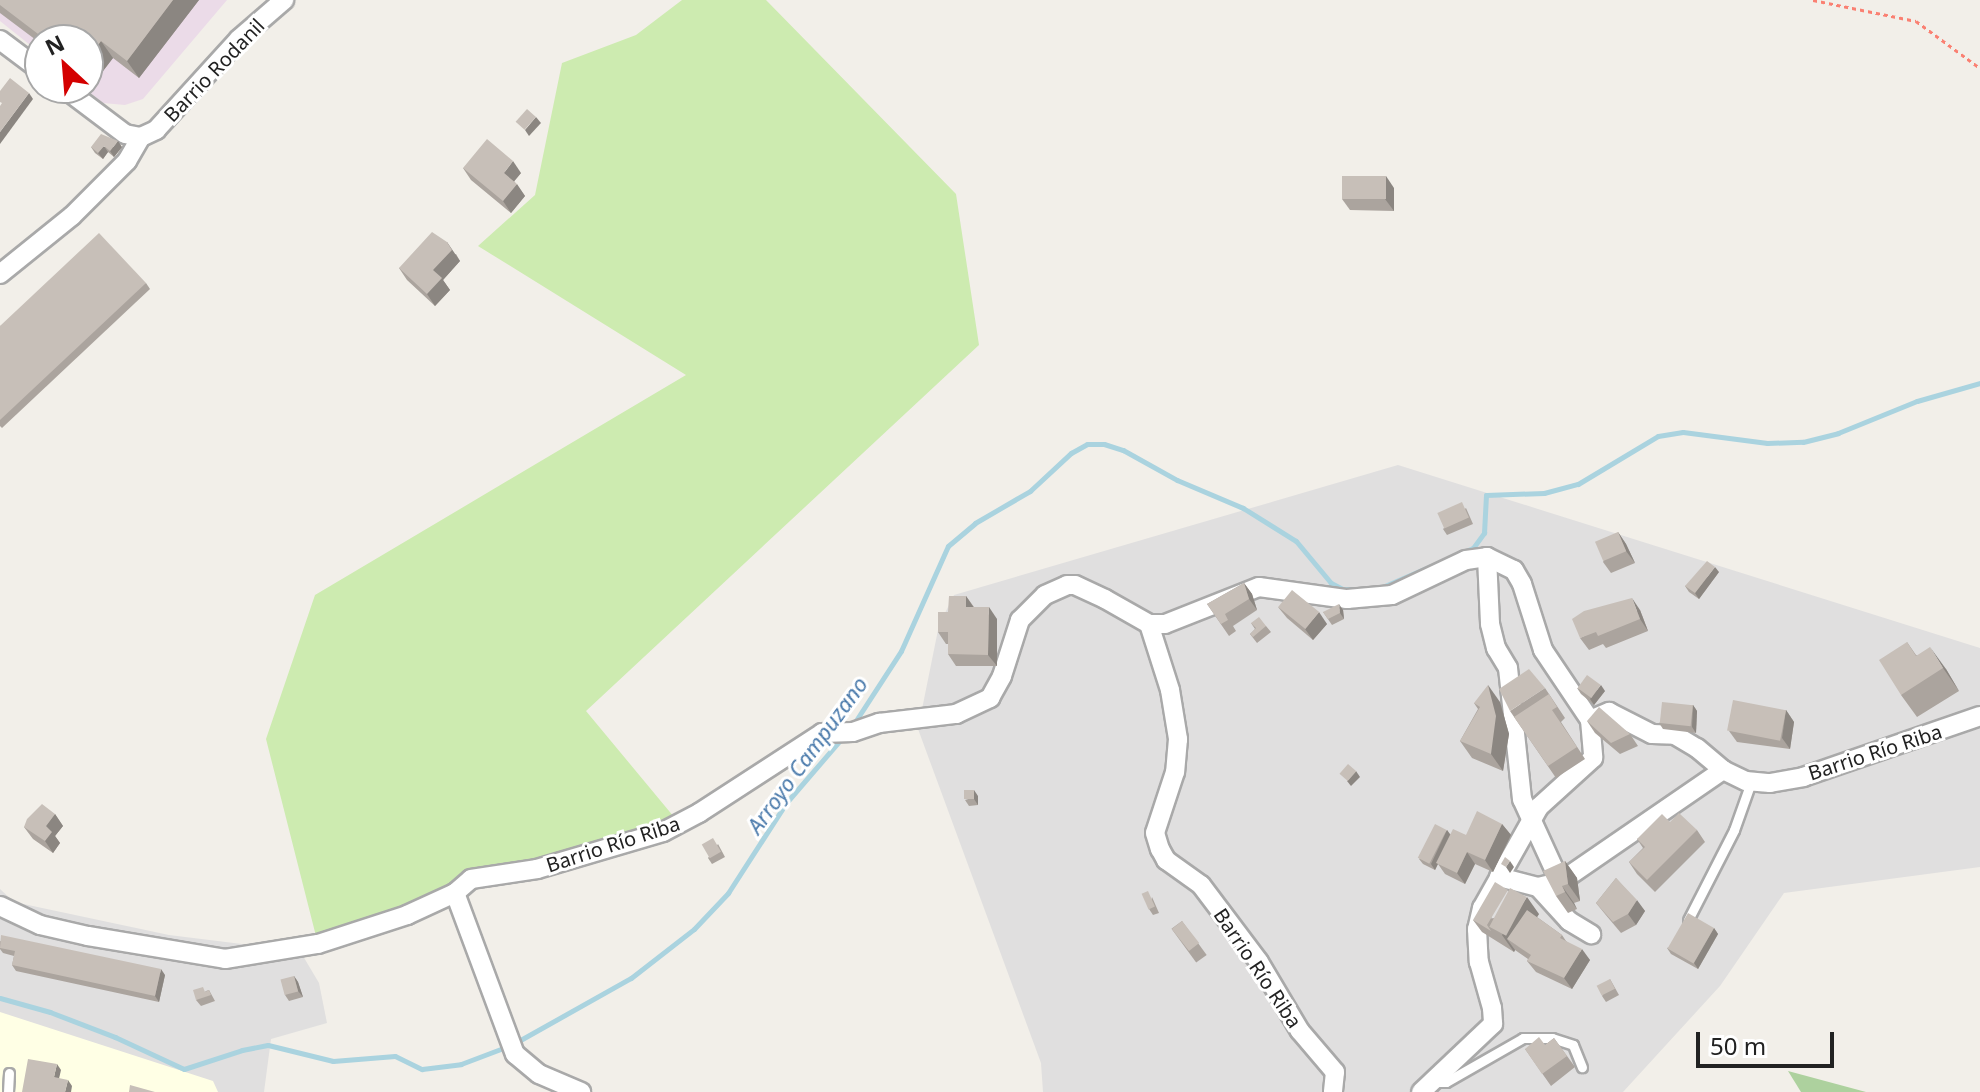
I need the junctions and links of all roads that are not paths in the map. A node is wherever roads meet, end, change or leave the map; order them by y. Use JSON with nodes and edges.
{"nodes":[{"id":1,"x":284,"y":0,"type":"edge"},
{"id":2,"x":0,"y":40,"type":"edge"},
{"id":3,"x":24,"y":58,"type":"edge"},
{"id":4,"x":85,"y":104,"type":"edge"},
{"id":5,"x":141,"y":137,"type":"junction"},
{"id":6,"x":0,"y":274,"type":"edge"},
{"id":7,"x":1487,"y":557,"type":"junction"},
{"id":8,"x":1149,"y":624,"type":"junction"},
{"id":9,"x":1980,"y":716,"type":"edge"},
{"id":10,"x":1590,"y":720,"type":"junction"},
{"id":11,"x":1723,"y":770,"type":"junction"},
{"id":12,"x":1751,"y":782,"type":"junction"},
{"id":13,"x":1531,"y":823,"type":"junction"},
{"id":14,"x":1499,"y":877,"type":"junction"},
{"id":15,"x":1560,"y":882,"type":"junction"},
{"id":16,"x":1538,"y":887,"type":"junction"},
{"id":17,"x":455,"y":893,"type":"junction"},
{"id":18,"x":0,"y":906,"type":"edge"},
{"id":19,"x":1688,"y":920,"type":"edge"},
{"id":20,"x":1591,"y":934,"type":"dead end"},
{"id":21,"x":1582,"y":1067,"type":"dead end"},
{"id":22,"x":9,"y":1073,"type":"dead end"},
{"id":23,"x":1426,"y":1087,"type":"edge"},
{"id":24,"x":8,"y":1092,"type":"edge"},
{"id":25,"x":581,"y":1092,"type":"edge"},
{"id":26,"x":1333,"y":1092,"type":"edge"}],
"edges":[{"from":1,"to":5,"type":"street","name":"Barrio Rodanil"},
{"from":2,"to":3,"type":"street"},
{"from":4,"to":5,"type":"street"},
{"from":5,"to":6,"type":"street","name":"Barrio Rodanil"},
{"from":7,"to":8,"type":"street"},
{"from":7,"to":10,"type":"street"},
{"from":7,"to":13,"type":"street"},
{"from":8,"to":17,"type":"street","name":"Barrio Río Riba"},
{"from":8,"to":26,"type":"street","name":"Barrio Río Riba"},
{"from":9,"to":12,"type":"street","name":"Barrio Río Riba"},
{"from":10,"to":11,"type":"street","name":"Barrio Río Riba"},
{"from":10,"to":13,"type":"street"},
{"from":11,"to":12,"type":"street","name":"Barrio Río Riba"},
{"from":11,"to":15,"type":"street"},
{"from":12,"to":19,"type":"lane"},
{"from":13,"to":14,"type":"street"},
{"from":13,"to":15,"type":"street"},
{"from":14,"to":16,"type":"street"},
{"from":14,"to":23,"type":"street"},
{"from":15,"to":16,"type":"street"},
{"from":16,"to":20,"type":"street"},
{"from":17,"to":18,"type":"street","name":"Barrio Río Riba"},
{"from":17,"to":25,"type":"street"},
{"from":21,"to":23,"type":"lane"},
{"from":22,"to":24,"type":"lane"}]}
